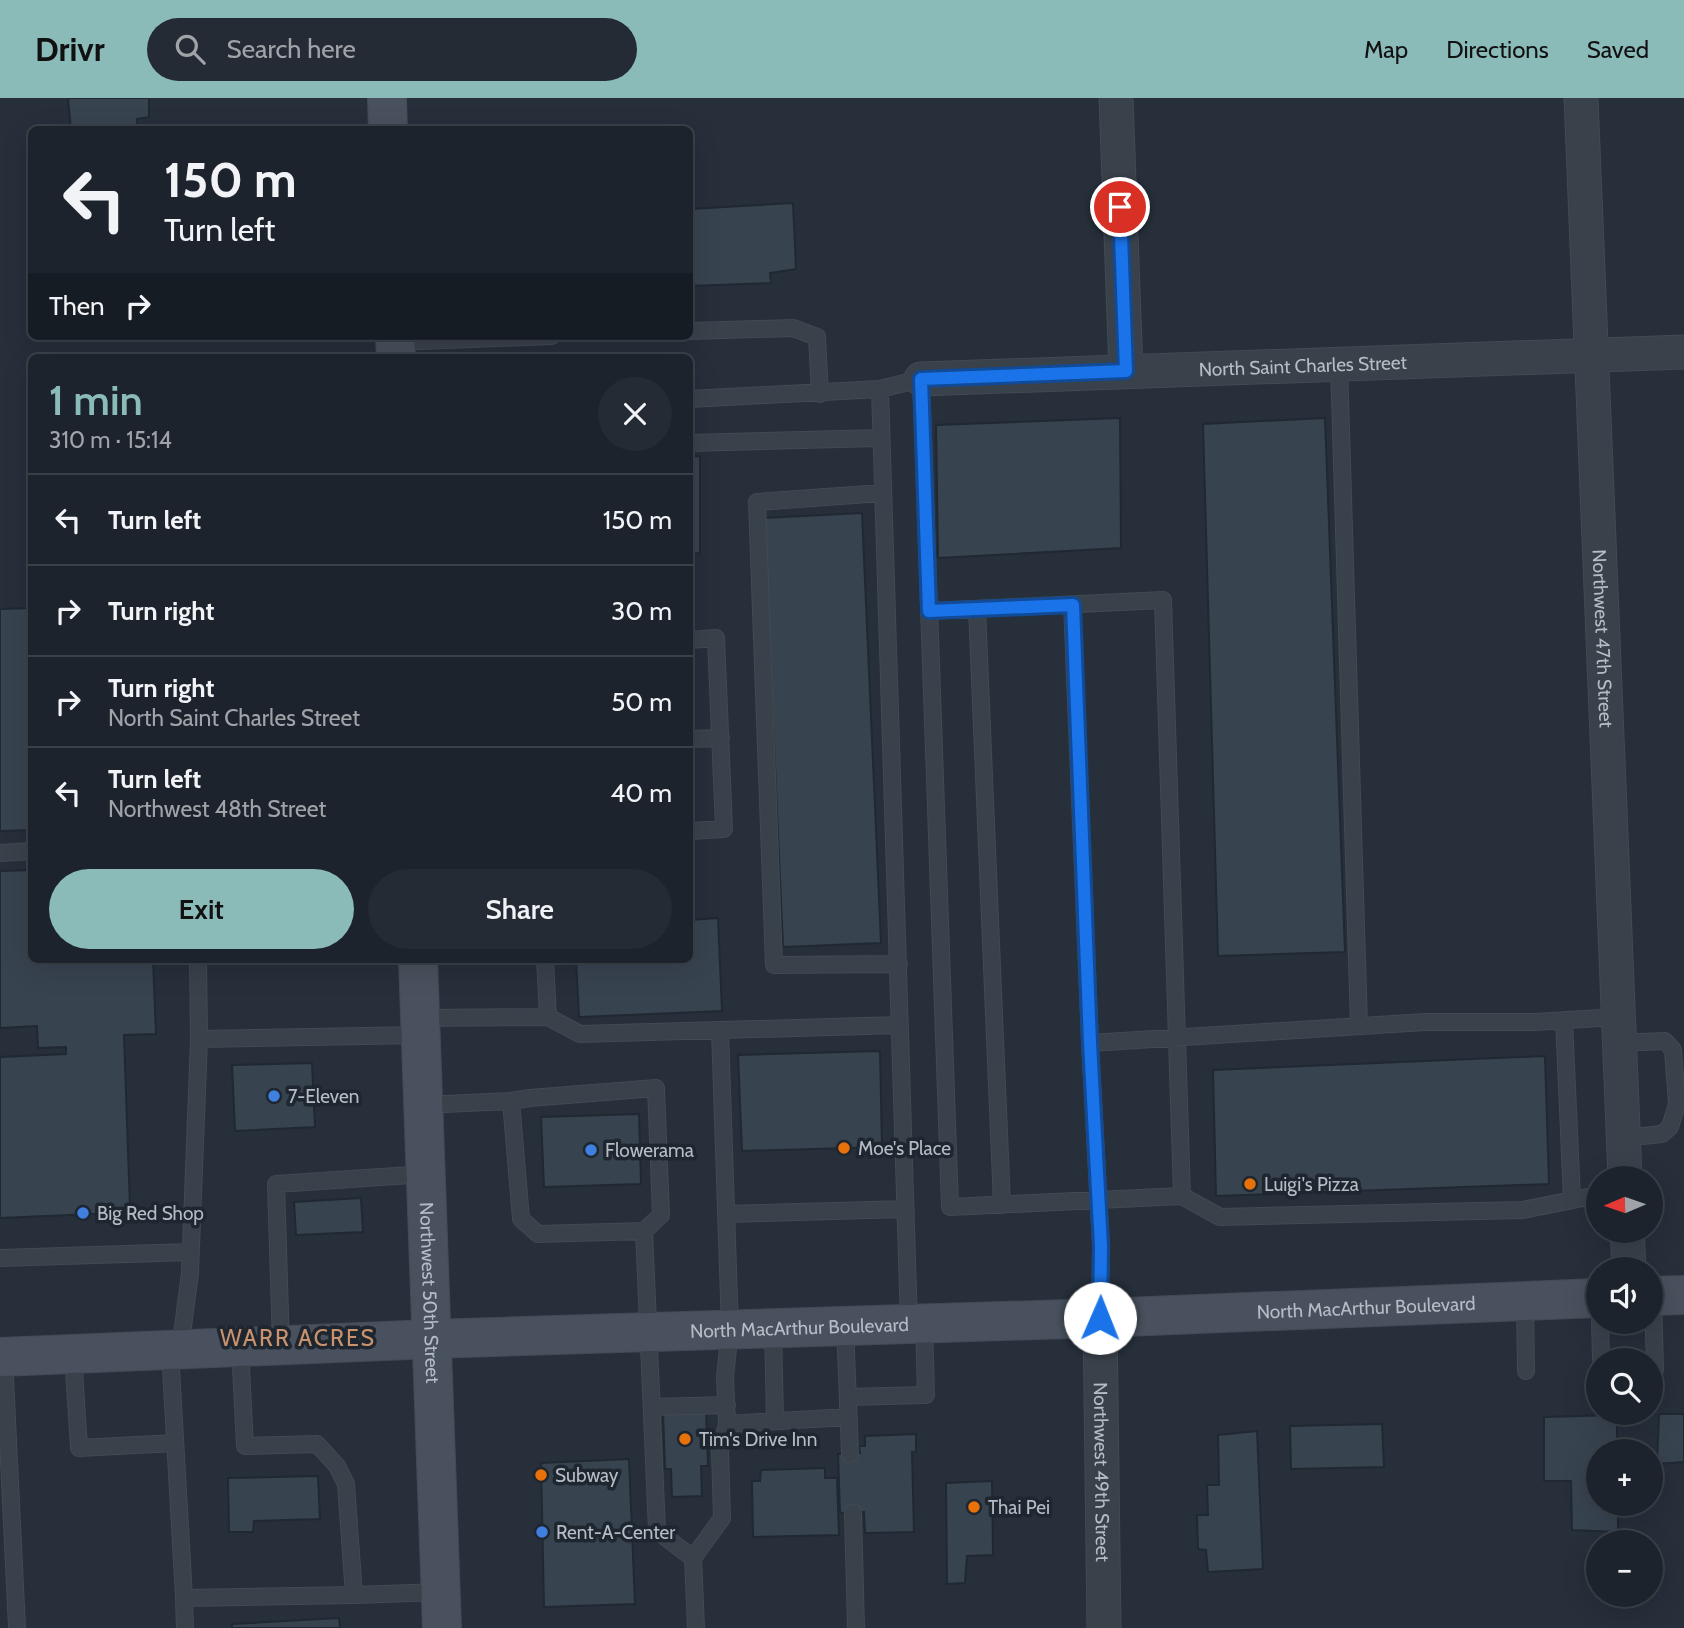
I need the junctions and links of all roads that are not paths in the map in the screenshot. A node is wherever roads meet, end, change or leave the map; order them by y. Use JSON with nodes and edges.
{"nodes":[{"id":1,"x":387,"y":98,"type":"edge"},
{"id":2,"x":1116,"y":98,"type":"edge"},
{"id":3,"x":1581,"y":98,"type":"edge"},
{"id":4,"x":388,"y":126,"type":"edge"},
{"id":5,"x":693,"y":331,"type":"edge"},
{"id":6,"x":483,"y":340,"type":"edge"},
{"id":7,"x":396,"y":345,"type":"edge"},
{"id":8,"x":1684,"y":352,"type":"edge"},
{"id":9,"x":1590,"y":355,"type":"junction"},
{"id":10,"x":1339,"y":364,"type":"junction"},
{"id":11,"x":1126,"y":371,"type":"junction"},
{"id":12,"x":921,"y":379,"type":"junction"},
{"id":13,"x":880,"y":389,"type":"junction"},
{"id":14,"x":820,"y":394,"type":"junction"},
{"id":15,"x":693,"y":399,"type":"edge"},
{"id":16,"x":880,"y":438,"type":"junction"},
{"id":17,"x":693,"y":443,"type":"edge"},
{"id":18,"x":882,"y":493,"type":"junction"},
{"id":19,"x":1073,"y":605,"type":"junction"},
{"id":20,"x":977,"y":609,"type":"junction"},
{"id":21,"x":929,"y":611,"type":"junction"},
{"id":22,"x":693,"y":640,"type":"edge"},
{"id":23,"x":721,"y":738,"type":"junction"},
{"id":24,"x":693,"y":739,"type":"edge"},
{"id":25,"x":693,"y":831,"type":"edge"},
{"id":26,"x":28,"y":851,"type":"edge"},
{"id":27,"x":0,"y":853,"type":"edge"},
{"id":28,"x":198,"y":963,"type":"edge"},
{"id":29,"x":418,"y":963,"type":"edge"},
{"id":30,"x":545,"y":963,"type":"edge"},
{"id":31,"x":899,"y":964,"type":"junction"},
{"id":32,"x":548,"y":1017,"type":"junction"},
{"id":33,"x":1564,"y":1020,"type":"junction"},
{"id":34,"x":900,"y":1025,"type":"junction"},
{"id":35,"x":421,"y":1026,"type":"junction"},
{"id":36,"x":1359,"y":1026,"type":"junction"},
{"id":37,"x":720,"y":1030,"type":"junction"},
{"id":38,"x":1618,"y":1030,"type":"junction"},
{"id":39,"x":1176,"y":1037,"type":"junction"},
{"id":40,"x":199,"y":1039,"type":"junction"},
{"id":41,"x":1090,"y":1043,"type":"junction"},
{"id":42,"x":512,"y":1101,"type":"junction"},
{"id":43,"x":423,"y":1105,"type":"junction"},
{"id":44,"x":1623,"y":1138,"type":"junction"},
{"id":45,"x":1624,"y":1166,"type":"edge"},
{"id":46,"x":426,"y":1174,"type":"junction"},
{"id":47,"x":1182,"y":1196,"type":"junction"},
{"id":48,"x":1586,"y":1197,"type":"edge"},
{"id":49,"x":1098,"y":1200,"type":"junction"},
{"id":50,"x":1572,"y":1200,"type":"junction"},
{"id":51,"x":1002,"y":1205,"type":"junction"},
{"id":52,"x":906,"y":1209,"type":"junction"},
{"id":53,"x":726,"y":1214,"type":"junction"},
{"id":54,"x":644,"y":1231,"type":"junction"},
{"id":55,"x":191,"y":1252,"type":"junction"},
{"id":56,"x":0,"y":1258,"type":"edge"},
{"id":57,"x":1586,"y":1298,"type":"edge"},
{"id":58,"x":1525,"y":1301,"type":"junction"},
{"id":59,"x":1100,"y":1318,"type":"junction"},
{"id":60,"x":916,"y":1323,"type":"junction"},
{"id":61,"x":845,"y":1325,"type":"junction"},
{"id":62,"x":773,"y":1327,"type":"junction"},
{"id":63,"x":730,"y":1329,"type":"junction"},
{"id":64,"x":649,"y":1331,"type":"junction"},
{"id":65,"x":432,"y":1339,"type":"junction"},
{"id":66,"x":281,"y":1345,"type":"junction"},
{"id":67,"x":240,"y":1347,"type":"junction"},
{"id":68,"x":175,"y":1350,"type":"junction"},
{"id":69,"x":73,"y":1354,"type":"junction"},
{"id":70,"x":2,"y":1357,"type":"edge"},
{"id":71,"x":1526,"y":1371,"type":"dead end"},
{"id":72,"x":848,"y":1397,"type":"junction"},
{"id":73,"x":727,"y":1405,"type":"junction"},
{"id":74,"x":652,"y":1407,"type":"junction"},
{"id":75,"x":849,"y":1417,"type":"junction"},
{"id":76,"x":775,"y":1421,"type":"junction"},
{"id":77,"x":727,"y":1424,"type":"junction"},
{"id":78,"x":175,"y":1443,"type":"junction"},
{"id":79,"x":850,"y":1454,"type":"dead end"},
{"id":80,"x":853,"y":1513,"type":"dead end"},
{"id":81,"x":692,"y":1558,"type":"junction"},
{"id":82,"x":354,"y":1595,"type":"junction"},
{"id":83,"x":184,"y":1598,"type":"junction"},
{"id":84,"x":441,"y":1610,"type":"edge"},
{"id":85,"x":17,"y":1628,"type":"edge"},
{"id":86,"x":184,"y":1628,"type":"edge"},
{"id":87,"x":696,"y":1628,"type":"edge"},
{"id":88,"x":856,"y":1628,"type":"edge"},
{"id":89,"x":1104,"y":1628,"type":"edge"}],
"edges":[{"from":1,"to":4,"type":"main road"},
{"from":2,"to":11,"type":"street"},
{"from":3,"to":9,"type":"street","name":"Northwest 47th Street"},
{"from":5,"to":14,"type":"lane"},
{"from":6,"to":7,"type":"lane"},
{"from":8,"to":9,"type":"street","name":"North Saint Charles Street"},
{"from":9,"to":10,"type":"street","name":"North Saint Charles Street"},
{"from":9,"to":38,"type":"street","name":"Northwest 47th Street"},
{"from":10,"to":11,"type":"street","name":"North Saint Charles Street"},
{"from":10,"to":36,"type":"lane"},
{"from":11,"to":12,"type":"street","name":"North Saint Charles Street"},
{"from":12,"to":13,"type":"lane"},
{"from":12,"to":21,"type":"lane"},
{"from":13,"to":14,"type":"lane"},
{"from":13,"to":16,"type":"lane"},
{"from":14,"to":15,"type":"lane"},
{"from":16,"to":17,"type":"lane"},
{"from":16,"to":18,"type":"lane"},
{"from":18,"to":31,"type":"lane"},
{"from":18,"to":31,"type":"lane"},
{"from":19,"to":20,"type":"lane"},
{"from":19,"to":39,"type":"lane"},
{"from":19,"to":41,"type":"lane"},
{"from":20,"to":21,"type":"lane"},
{"from":20,"to":51,"type":"lane"},
{"from":21,"to":51,"type":"lane"},
{"from":22,"to":23,"type":"lane"},
{"from":23,"to":24,"type":"lane"},
{"from":23,"to":25,"type":"lane"},
{"from":26,"to":27,"type":"lane"},
{"from":28,"to":40,"type":"lane"},
{"from":29,"to":35,"type":"main road","name":"Northwest 50th Street"},
{"from":30,"to":32,"type":"lane"},
{"from":31,"to":34,"type":"lane"},
{"from":32,"to":35,"type":"lane"},
{"from":32,"to":37,"type":"lane"},
{"from":33,"to":36,"type":"lane"},
{"from":33,"to":38,"type":"lane"},
{"from":33,"to":50,"type":"lane"},
{"from":34,"to":37,"type":"lane"},
{"from":34,"to":52,"type":"lane"},
{"from":35,"to":40,"type":"lane"},
{"from":35,"to":43,"type":"main road","name":"Northwest 50th Street"},
{"from":36,"to":39,"type":"lane"},
{"from":37,"to":53,"type":"lane"},
{"from":38,"to":44,"type":"street","name":"Northwest 47th Street"},
{"from":38,"to":44,"type":"lane"},
{"from":39,"to":41,"type":"lane"},
{"from":39,"to":47,"type":"lane"},
{"from":40,"to":55,"type":"lane"},
{"from":41,"to":49,"type":"lane"},
{"from":42,"to":43,"type":"lane"},
{"from":42,"to":54,"type":"lane"},
{"from":42,"to":54,"type":"lane"},
{"from":43,"to":46,"type":"main road","name":"Northwest 50th Street"},
{"from":44,"to":45,"type":"street","name":"Northwest 47th Street"},
{"from":46,"to":65,"type":"main road","name":"Northwest 50th Street"},
{"from":46,"to":66,"type":"lane"},
{"from":47,"to":49,"type":"lane"},
{"from":47,"to":50,"type":"lane"},
{"from":48,"to":50,"type":"lane"},
{"from":49,"to":51,"type":"lane"},
{"from":49,"to":59,"type":"lane"},
{"from":52,"to":53,"type":"lane"},
{"from":52,"to":60,"type":"lane"},
{"from":53,"to":63,"type":"lane"},
{"from":54,"to":64,"type":"lane"},
{"from":55,"to":56,"type":"lane"},
{"from":55,"to":68,"type":"lane"},
{"from":57,"to":58,"type":"main road","name":"North MacArthur Boulevard"},
{"from":58,"to":59,"type":"main road","name":"North MacArthur Boulevard"},
{"from":58,"to":71,"type":"lane"},
{"from":59,"to":60,"type":"main road","name":"North MacArthur Boulevard"},
{"from":59,"to":89,"type":"street","name":"Northwest 49th Street"},
{"from":60,"to":61,"type":"main road","name":"North MacArthur Boulevard"},
{"from":60,"to":72,"type":"lane"},
{"from":61,"to":62,"type":"main road","name":"North MacArthur Boulevard"},
{"from":61,"to":72,"type":"lane"},
{"from":62,"to":63,"type":"main road","name":"North MacArthur Boulevard"},
{"from":62,"to":76,"type":"lane"},
{"from":63,"to":64,"type":"main road","name":"North MacArthur Boulevard"},
{"from":63,"to":73,"type":"lane"},
{"from":64,"to":65,"type":"main road","name":"North MacArthur Boulevard"},
{"from":64,"to":74,"type":"lane"},
{"from":65,"to":66,"type":"main road","name":"North MacArthur Boulevard"},
{"from":65,"to":84,"type":"main road","name":"Northwest 50th Street"},
{"from":66,"to":67,"type":"main road","name":"North MacArthur Boulevard"},
{"from":67,"to":68,"type":"main road","name":"North MacArthur Boulevard"},
{"from":67,"to":82,"type":"lane"},
{"from":68,"to":69,"type":"main road","name":"North MacArthur Boulevard"},
{"from":68,"to":78,"type":"lane"},
{"from":69,"to":70,"type":"main road","name":"North MacArthur Boulevard"},
{"from":69,"to":78,"type":"lane"},
{"from":70,"to":85,"type":"lane"},
{"from":72,"to":75,"type":"lane"},
{"from":73,"to":74,"type":"lane"},
{"from":73,"to":77,"type":"lane"},
{"from":74,"to":81,"type":"lane"},
{"from":75,"to":76,"type":"lane"},
{"from":75,"to":79,"type":"lane"},
{"from":76,"to":77,"type":"lane"},
{"from":77,"to":81,"type":"lane"},
{"from":78,"to":83,"type":"lane"},
{"from":80,"to":88,"type":"lane"},
{"from":81,"to":87,"type":"lane"},
{"from":82,"to":83,"type":"lane"},
{"from":82,"to":84,"type":"lane"},
{"from":83,"to":86,"type":"lane"}]}
